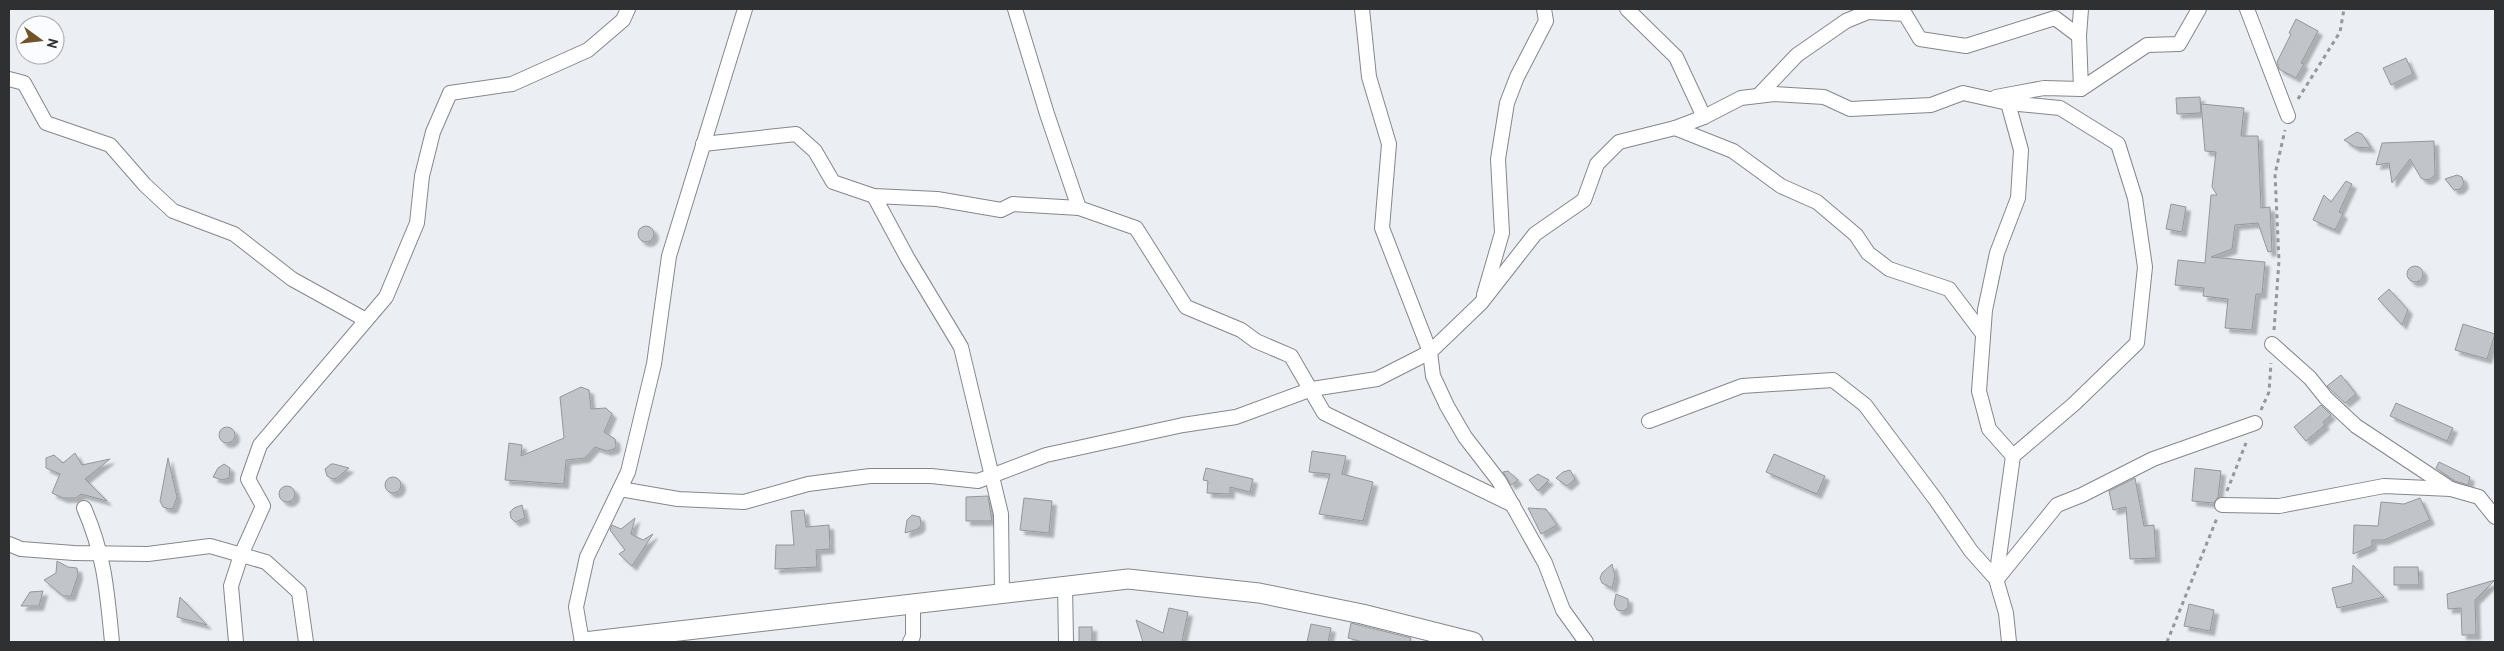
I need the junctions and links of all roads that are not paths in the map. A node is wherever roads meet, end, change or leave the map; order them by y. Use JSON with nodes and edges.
{"nodes":[{"id":1,"x":628,"y":9,"type":"edge"},
{"id":2,"x":745,"y":9,"type":"edge"},
{"id":3,"x":1015,"y":9,"type":"edge"},
{"id":4,"x":1362,"y":9,"type":"edge"},
{"id":5,"x":1544,"y":9,"type":"edge"},
{"id":6,"x":1627,"y":9,"type":"edge"},
{"id":7,"x":2081,"y":9,"type":"edge"},
{"id":8,"x":2199,"y":9,"type":"edge"},
{"id":9,"x":2247,"y":9,"type":"edge"},
{"id":10,"x":1870,"y":10,"type":"edge"},
{"id":11,"x":2079,"y":36,"type":"junction"},
{"id":12,"x":9,"y":79,"type":"edge"},
{"id":13,"x":2081,"y":89,"type":"junction"},
{"id":14,"x":1758,"y":96,"type":"junction"},
{"id":15,"x":1991,"y":99,"type":"junction"},
{"id":16,"x":2008,"y":102,"type":"junction"},
{"id":17,"x":2288,"y":116,"type":"road end"},
{"id":18,"x":1704,"y":118,"type":"junction"},
{"id":19,"x":1675,"y":128,"type":"junction"},
{"id":20,"x":703,"y":144,"type":"junction"},
{"id":21,"x":874,"y":196,"type":"junction"},
{"id":22,"x":1079,"y":208,"type":"junction"},
{"id":23,"x":1481,"y":303,"type":"junction"},
{"id":24,"x":366,"y":320,"type":"junction"},
{"id":25,"x":1983,"y":334,"type":"junction"},
{"id":26,"x":2272,"y":344,"type":"road end"},
{"id":27,"x":1430,"y":352,"type":"junction"},
{"id":28,"x":1312,"y":389,"type":"junction"},
{"id":29,"x":1649,"y":422,"type":"dead end"},
{"id":30,"x":2255,"y":423,"type":"road end"},
{"id":31,"x":2013,"y":456,"type":"junction"},
{"id":32,"x":990,"y":476,"type":"junction"},
{"id":33,"x":620,"y":489,"type":"junction"},
{"id":34,"x":2451,"y":489,"type":"junction"},
{"id":35,"x":1512,"y":505,"type":"junction"},
{"id":36,"x":2222,"y":505,"type":"road end"},
{"id":37,"x":84,"y":508,"type":"dead end"},
{"id":38,"x":2495,"y":516,"type":"edge"},
{"id":39,"x":9,"y":544,"type":"edge"},
{"id":40,"x":100,"y":553,"type":"junction"},
{"id":41,"x":241,"y":555,"type":"junction"},
{"id":42,"x":1996,"y":579,"type":"junction"},
{"id":43,"x":1065,"y":585,"type":"junction"},
{"id":44,"x":1002,"y":593,"type":"junction"},
{"id":45,"x":913,"y":603,"type":"junction"},
{"id":46,"x":112,"y":642,"type":"edge"},
{"id":47,"x":236,"y":642,"type":"edge"},
{"id":48,"x":306,"y":642,"type":"edge"},
{"id":49,"x":583,"y":642,"type":"edge"},
{"id":50,"x":910,"y":642,"type":"edge"},
{"id":51,"x":1066,"y":642,"type":"edge"},
{"id":52,"x":1473,"y":642,"type":"edge"},
{"id":53,"x":1586,"y":642,"type":"edge"},
{"id":54,"x":2009,"y":642,"type":"edge"}],
"edges":[{"from":1,"to":24,"type":"street"},
{"from":2,"to":20,"type":"street"},
{"from":3,"to":22,"type":"street"},
{"from":4,"to":27,"type":"street"},
{"from":5,"to":23,"type":"street"},
{"from":6,"to":18,"type":"street"},
{"from":7,"to":11,"type":"street"},
{"from":8,"to":13,"type":"street"},
{"from":9,"to":17,"type":"street"},
{"from":10,"to":11,"type":"street"},
{"from":10,"to":14,"type":"street"},
{"from":11,"to":13,"type":"street"},
{"from":12,"to":24,"type":"street"},
{"from":13,"to":15,"type":"street"},
{"from":14,"to":15,"type":"street"},
{"from":14,"to":18,"type":"street"},
{"from":15,"to":16,"type":"street"},
{"from":16,"to":25,"type":"street"},
{"from":16,"to":31,"type":"street"},
{"from":18,"to":19,"type":"street"},
{"from":19,"to":23,"type":"street"},
{"from":19,"to":25,"type":"street"},
{"from":20,"to":21,"type":"street"},
{"from":20,"to":33,"type":"street"},
{"from":21,"to":22,"type":"street"},
{"from":21,"to":32,"type":"street"},
{"from":22,"to":28,"type":"street"},
{"from":23,"to":27,"type":"street"},
{"from":24,"to":41,"type":"street"},
{"from":25,"to":31,"type":"street"},
{"from":26,"to":34,"type":"street"},
{"from":27,"to":28,"type":"street"},
{"from":27,"to":35,"type":"street"},
{"from":28,"to":32,"type":"street"},
{"from":28,"to":35,"type":"street"},
{"from":29,"to":42,"type":"street"},
{"from":30,"to":42,"type":"street"},
{"from":31,"to":42,"type":"street"},
{"from":32,"to":33,"type":"street"},
{"from":32,"to":44,"type":"street"},
{"from":33,"to":49,"type":"street"},
{"from":34,"to":36,"type":"street"},
{"from":34,"to":38,"type":"street"},
{"from":35,"to":53,"type":"street"},
{"from":37,"to":40,"type":"street"},
{"from":39,"to":40,"type":"street"},
{"from":40,"to":41,"type":"street"},
{"from":40,"to":46,"type":"street"},
{"from":41,"to":47,"type":"street"},
{"from":41,"to":48,"type":"street"},
{"from":42,"to":54,"type":"street"},
{"from":43,"to":44,"type":"main road"},
{"from":43,"to":51,"type":"street"},
{"from":43,"to":52,"type":"main road"},
{"from":44,"to":45,"type":"main road"},
{"from":45,"to":49,"type":"main road"},
{"from":45,"to":50,"type":"street"}]}
